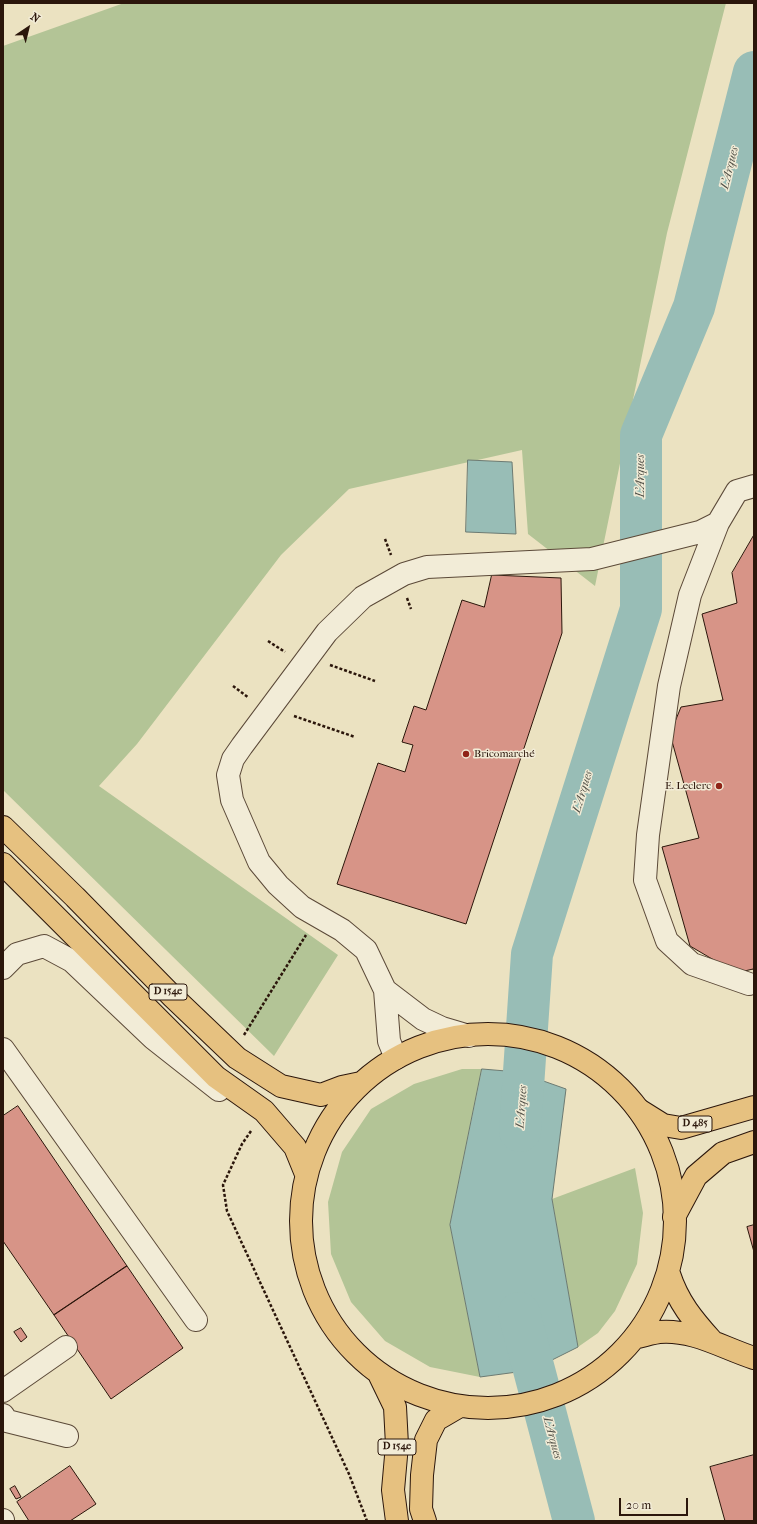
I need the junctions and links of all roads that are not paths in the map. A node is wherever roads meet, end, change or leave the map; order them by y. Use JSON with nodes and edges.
{"nodes":[{"id":1,"x":754,"y":486,"type":"edge"},
{"id":2,"x":709,"y":528,"type":"junction"},
{"id":3,"x":3,"y":827,"type":"edge"},
{"id":4,"x":3,"y":864,"type":"edge"},
{"id":5,"x":3,"y":968,"type":"edge"},
{"id":6,"x":749,"y":984,"type":"dead end"},
{"id":7,"x":385,"y":990,"type":"junction"},
{"id":8,"x":469,"y":1036,"type":"junction"},
{"id":9,"x":3,"y":1049,"type":"edge"},
{"id":10,"x":396,"y":1058,"type":"junction"},
{"id":11,"x":12,"y":1077,"type":"edge"},
{"id":12,"x":364,"y":1083,"type":"junction"},
{"id":13,"x":754,"y":1106,"type":"edge"},
{"id":14,"x":264,"y":1110,"type":"junction"},
{"id":15,"x":639,"y":1110,"type":"junction"},
{"id":16,"x":754,"y":1142,"type":"edge"},
{"id":17,"x":306,"y":1174,"type":"junction"},
{"id":18,"x":674,"y":1217,"type":"junction"},
{"id":19,"x":669,"y":1274,"type":"junction"},
{"id":20,"x":196,"y":1320,"type":"dead end"},
{"id":21,"x":638,"y":1337,"type":"junction"},
{"id":22,"x":712,"y":1341,"type":"junction"},
{"id":23,"x":66,"y":1348,"type":"dead end"},
{"id":24,"x":754,"y":1358,"type":"edge"},
{"id":25,"x":380,"y":1376,"type":"junction"},
{"id":26,"x":3,"y":1391,"type":"edge"},
{"id":27,"x":460,"y":1406,"type":"junction"},
{"id":28,"x":3,"y":1416,"type":"edge"},
{"id":29,"x":68,"y":1436,"type":"dead end"},
{"id":30,"x":397,"y":1521,"type":"edge"},
{"id":31,"x":425,"y":1521,"type":"edge"}],
"edges":[{"from":1,"to":2,"type":"lane"},
{"from":2,"to":6,"type":"lane"},
{"from":2,"to":7,"type":"lane"},
{"from":3,"to":12,"type":"main road","number":"D 154e"},
{"from":4,"to":14,"type":"main road","number":"D 154e"},
{"from":5,"to":14,"type":"lane"},
{"from":7,"to":8,"type":"lane"},
{"from":7,"to":10,"type":"lane"},
{"from":8,"to":10,"type":"main road"},
{"from":8,"to":15,"type":"main road"},
{"from":9,"to":11,"type":"lane"},
{"from":10,"to":12,"type":"main road"},
{"from":11,"to":20,"type":"lane"},
{"from":12,"to":17,"type":"main road"},
{"from":13,"to":15,"type":"main road","number":"D 485"},
{"from":14,"to":17,"type":"main road","number":"D 154e"},
{"from":15,"to":18,"type":"main road"},
{"from":16,"to":18,"type":"main road"},
{"from":17,"to":25,"type":"main road"},
{"from":18,"to":19,"type":"main road"},
{"from":19,"to":21,"type":"main road"},
{"from":19,"to":22,"type":"main road"},
{"from":21,"to":22,"type":"main road"},
{"from":21,"to":27,"type":"main road"},
{"from":22,"to":24,"type":"main road"},
{"from":23,"to":26,"type":"lane"},
{"from":25,"to":27,"type":"main road"},
{"from":25,"to":30,"type":"main road","number":"D 154e"},
{"from":27,"to":31,"type":"main road","number":"D 154e"},
{"from":28,"to":29,"type":"lane"}]}
